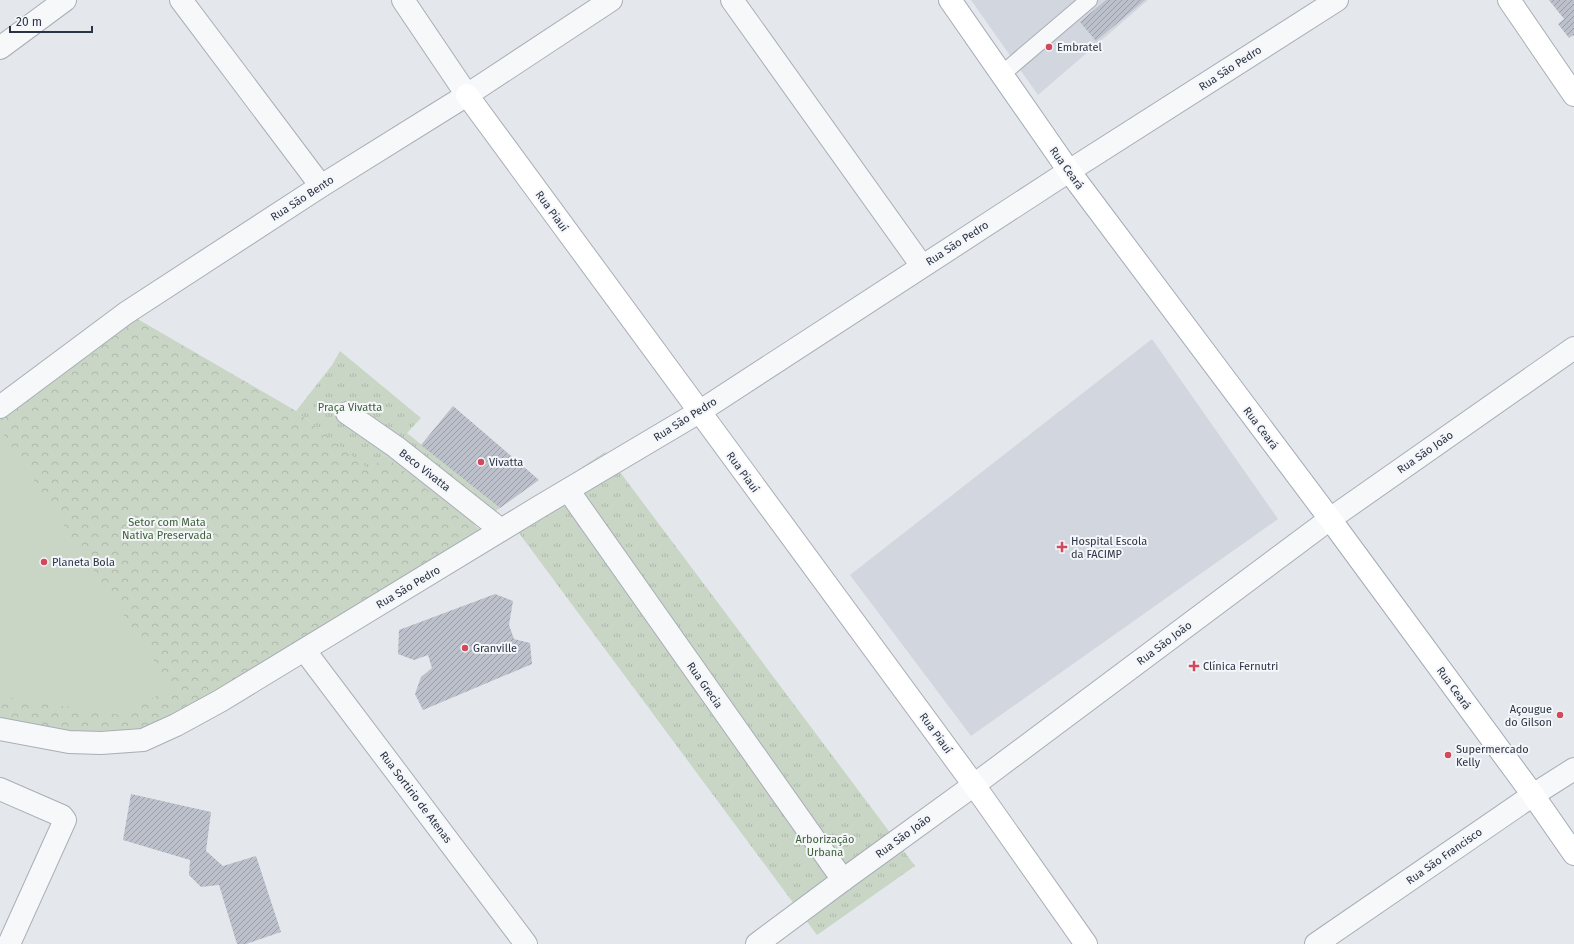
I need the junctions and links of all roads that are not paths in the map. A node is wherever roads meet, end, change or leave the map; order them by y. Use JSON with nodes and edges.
{"nodes":[{"id":1,"x":65,"y":0,"type":"edge"},
{"id":2,"x":181,"y":0,"type":"edge"},
{"id":3,"x":403,"y":0,"type":"edge"},
{"id":4,"x":611,"y":0,"type":"edge"},
{"id":5,"x":732,"y":0,"type":"edge"},
{"id":6,"x":950,"y":0,"type":"edge"},
{"id":7,"x":1089,"y":0,"type":"edge"},
{"id":8,"x":1337,"y":0,"type":"edge"},
{"id":9,"x":1509,"y":0,"type":"edge"},
{"id":10,"x":0,"y":48,"type":"edge"},
{"id":11,"x":1002,"y":74,"type":"junction"},
{"id":12,"x":467,"y":95,"type":"junction"},
{"id":13,"x":1574,"y":96,"type":"edge"},
{"id":14,"x":1069,"y":171,"type":"junction"},
{"id":15,"x":321,"y":186,"type":"junction"},
{"id":16,"x":922,"y":266,"type":"junction"},
{"id":17,"x":1574,"y":348,"type":"edge"},
{"id":18,"x":0,"y":407,"type":"edge"},
{"id":19,"x":699,"y":412,"type":"junction"},
{"id":20,"x":347,"y":413,"type":"dead end"},
{"id":21,"x":568,"y":490,"type":"junction"},
{"id":22,"x":1330,"y":519,"type":"junction"},
{"id":23,"x":501,"y":530,"type":"junction"},
{"id":24,"x":305,"y":651,"type":"junction"},
{"id":25,"x":1,"y":735,"type":"edge"},
{"id":26,"x":1574,"y":769,"type":"edge"},
{"id":27,"x":974,"y":785,"type":"junction"},
{"id":28,"x":0,"y":788,"type":"edge"},
{"id":29,"x":1533,"y":795,"type":"junction"},
{"id":30,"x":1574,"y":854,"type":"edge"},
{"id":31,"x":843,"y":880,"type":"junction"},
{"id":32,"x":9,"y":944,"type":"edge"},
{"id":33,"x":526,"y":944,"type":"edge"},
{"id":34,"x":757,"y":944,"type":"edge"},
{"id":35,"x":1086,"y":944,"type":"edge"},
{"id":36,"x":1316,"y":944,"type":"edge"}],
"edges":[{"from":1,"to":10,"type":"street"},
{"from":2,"to":15,"type":"street"},
{"from":3,"to":12,"type":"street","name":"Rua Piauí"},
{"from":4,"to":12,"type":"street","name":"Rua São Bento"},
{"from":5,"to":16,"type":"street"},
{"from":6,"to":11,"type":"street","name":"Rua Ceará"},
{"from":7,"to":11,"type":"lane"},
{"from":8,"to":14,"type":"street","name":"Rua São Pedro"},
{"from":9,"to":13,"type":"street"},
{"from":11,"to":14,"type":"street","name":"Rua Ceará"},
{"from":12,"to":15,"type":"street","name":"Rua São Bento"},
{"from":12,"to":19,"type":"street","name":"Rua Piauí"},
{"from":14,"to":16,"type":"street","name":"Rua São Pedro"},
{"from":14,"to":22,"type":"street","name":"Rua Ceará"},
{"from":15,"to":18,"type":"street","name":"Rua São Bento"},
{"from":16,"to":19,"type":"street","name":"Rua São Pedro"},
{"from":17,"to":22,"type":"street","name":"Rua São João"},
{"from":19,"to":21,"type":"street","name":"Rua São Pedro"},
{"from":19,"to":27,"type":"street","name":"Rua Piauí"},
{"from":20,"to":23,"type":"street","name":"Beco Vivatta"},
{"from":21,"to":23,"type":"street","name":"Rua São Pedro"},
{"from":21,"to":31,"type":"street","name":"Rua Grecia"},
{"from":22,"to":27,"type":"street","name":"Rua São João"},
{"from":22,"to":29,"type":"street","name":"Rua Ceará"},
{"from":23,"to":24,"type":"street","name":"Rua São Pedro"},
{"from":24,"to":25,"type":"street","name":"Rua São Pedro"},
{"from":24,"to":33,"type":"street","name":"Rua Sortirio de Atenas"},
{"from":26,"to":29,"type":"street","name":"Rua São Francisco"},
{"from":27,"to":31,"type":"street","name":"Rua São João"},
{"from":27,"to":35,"type":"street","name":"Rua Piauí"},
{"from":28,"to":32,"type":"street"},
{"from":29,"to":30,"type":"street","name":"Rua Ceará"},
{"from":29,"to":36,"type":"street","name":"Rua São Francisco"},
{"from":31,"to":34,"type":"street","name":"Rua São João"}]}
